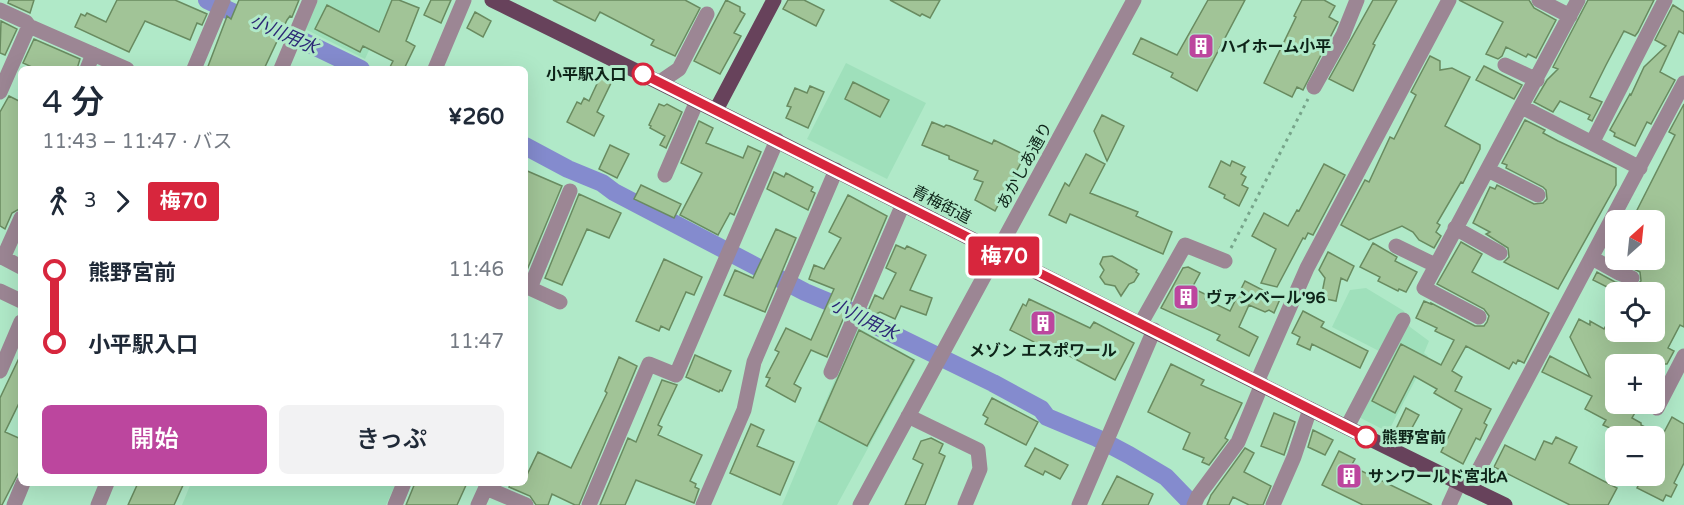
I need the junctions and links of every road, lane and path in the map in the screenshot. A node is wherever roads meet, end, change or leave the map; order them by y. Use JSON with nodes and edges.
{"nodes":[{"id":1,"x":224,"y":0,"type":"edge"},
{"id":2,"x":310,"y":0,"type":"edge"},
{"id":3,"x":464,"y":0,"type":"edge"},
{"id":4,"x":492,"y":0,"type":"edge"},
{"id":5,"x":774,"y":0,"type":"edge"},
{"id":6,"x":1134,"y":0,"type":"edge"},
{"id":7,"x":1357,"y":0,"type":"edge"},
{"id":8,"x":1449,"y":0,"type":"edge"},
{"id":9,"x":1539,"y":0,"type":"edge"},
{"id":10,"x":1578,"y":0,"type":"edge"},
{"id":11,"x":1665,"y":0,"type":"edge"},
{"id":12,"x":0,"y":10,"type":"edge"},
{"id":13,"x":707,"y":14,"type":"dead end"},
{"id":14,"x":1570,"y":16,"type":"junction"},
{"id":15,"x":29,"y":26,"type":"junction"},
{"id":16,"x":93,"y":54,"type":"junction"},
{"id":17,"x":1505,"y":65,"type":"dead end"},
{"id":18,"x":88,"y":66,"type":"edge"},
{"id":19,"x":120,"y":66,"type":"edge"},
{"id":20,"x":195,"y":66,"type":"edge"},
{"id":21,"x":282,"y":66,"type":"edge"},
{"id":22,"x":436,"y":66,"type":"edge"},
{"id":23,"x":1537,"y":80,"type":"junction"},
{"id":24,"x":660,"y":82,"type":"junction"},
{"id":25,"x":1314,"y":87,"type":"joint"},
{"id":26,"x":0,"y":92,"type":"edge"},
{"id":27,"x":1682,"y":94,"type":"edge"},
{"id":28,"x":697,"y":101,"type":"junction"},
{"id":29,"x":1521,"y":107,"type":"junction"},
{"id":30,"x":716,"y":110,"type":"junction"},
{"id":31,"x":777,"y":140,"type":"junction"},
{"id":32,"x":1592,"y":143,"type":"junction"},
{"id":33,"x":1640,"y":168,"type":"junction"},
{"id":34,"x":836,"y":170,"type":"junction"},
{"id":35,"x":1488,"y":170,"type":"junction"},
{"id":36,"x":665,"y":175,"type":"dead end"},
{"id":37,"x":570,"y":190,"type":"dead end"},
{"id":38,"x":1538,"y":195,"type":"dead end"},
{"id":39,"x":903,"y":204,"type":"junction"},
{"id":40,"x":18,"y":224,"type":"edge"},
{"id":41,"x":1455,"y":228,"type":"junction"},
{"id":42,"x":1396,"y":246,"type":"dead end"},
{"id":43,"x":997,"y":252,"type":"junction"},
{"id":44,"x":1500,"y":253,"type":"dead end"},
{"id":45,"x":2,"y":257,"type":"edge"},
{"id":46,"x":1592,"y":258,"type":"junction"},
{"id":47,"x":1225,"y":261,"type":"joint"},
{"id":48,"x":18,"y":265,"type":"edge"},
{"id":49,"x":1435,"y":265,"type":"junction"},
{"id":50,"x":1632,"y":278,"type":"dead end"},
{"id":51,"x":528,"y":287,"type":"edge"},
{"id":52,"x":0,"y":291,"type":"edge"},
{"id":53,"x":18,"y":300,"type":"edge"},
{"id":54,"x":560,"y":302,"type":"dead end"},
{"id":55,"x":1479,"y":317,"type":"dead end"},
{"id":56,"x":1403,"y":320,"type":"dead end"},
{"id":57,"x":1147,"y":327,"type":"junction"},
{"id":58,"x":18,"y":329,"type":"edge"},
{"id":59,"x":1684,"y":356,"type":"edge"},
{"id":60,"x":0,"y":371,"type":"edge"},
{"id":61,"x":831,"y":372,"type":"dead end"},
{"id":62,"x":1259,"y":383,"type":"junction"},
{"id":63,"x":1665,"y":393,"type":"edge"},
{"id":64,"x":1310,"y":409,"type":"junction"},
{"id":65,"x":908,"y":416,"type":"junction"},
{"id":66,"x":1347,"y":427,"type":"junction"},
{"id":67,"x":1464,"y":485,"type":"junction"},
{"id":68,"x":22,"y":486,"type":"edge"},
{"id":69,"x":105,"y":486,"type":"edge"},
{"id":70,"x":403,"y":486,"type":"edge"},
{"id":71,"x":487,"y":486,"type":"edge"},
{"id":72,"x":489,"y":486,"type":"edge"},
{"id":73,"x":1196,"y":501,"type":"edge"},
{"id":74,"x":14,"y":505,"type":"edge"},
{"id":75,"x":98,"y":505,"type":"edge"},
{"id":76,"x":395,"y":505,"type":"edge"},
{"id":77,"x":478,"y":505,"type":"edge"},
{"id":78,"x":526,"y":505,"type":"edge"},
{"id":79,"x":589,"y":505,"type":"edge"},
{"id":80,"x":703,"y":505,"type":"edge"},
{"id":81,"x":860,"y":505,"type":"edge"},
{"id":82,"x":965,"y":505,"type":"edge"},
{"id":83,"x":1079,"y":505,"type":"edge"},
{"id":84,"x":1273,"y":505,"type":"edge"},
{"id":85,"x":1449,"y":505,"type":"edge"},
{"id":86,"x":1505,"y":505,"type":"edge"}],
"edges":[{"from":1,"to":20,"type":"street"},
{"from":2,"to":21,"type":"street"},
{"from":3,"to":22,"type":"street"},
{"from":4,"to":24,"type":"main road","name":"青梅街道"},
{"from":5,"to":30,"type":"main road"},
{"from":6,"to":43,"type":"street","name":"あかしあ通り"},
{"from":7,"to":25,"type":"street"},
{"from":8,"to":62,"type":"street"},
{"from":9,"to":14,"type":"street"},
{"from":10,"to":14,"type":"street"},
{"from":11,"to":32,"type":"street"},
{"from":12,"to":15,"type":"street"},
{"from":13,"to":24,"type":"street"},
{"from":14,"to":23,"type":"street"},
{"from":15,"to":16,"type":"street"},
{"from":15,"to":26,"type":"street"},
{"from":16,"to":18,"type":"street"},
{"from":16,"to":19,"type":"street"},
{"from":17,"to":23,"type":"street"},
{"from":23,"to":29,"type":"street"},
{"from":24,"to":28,"type":"main road","name":"青梅街道"},
{"from":25,"to":47,"type":"path"},
{"from":27,"to":33,"type":"street"},
{"from":28,"to":30,"type":"main road","name":"青梅街道"},
{"from":28,"to":36,"type":"street"},
{"from":29,"to":32,"type":"street"},
{"from":29,"to":35,"type":"street"},
{"from":30,"to":31,"type":"main road","name":"青梅街道"},
{"from":31,"to":34,"type":"main road","name":"青梅街道"},
{"from":31,"to":79,"type":"street"},
{"from":32,"to":33,"type":"street"},
{"from":33,"to":46,"type":"street"},
{"from":34,"to":39,"type":"main road","name":"青梅街道"},
{"from":34,"to":80,"type":"street"},
{"from":35,"to":38,"type":"street"},
{"from":35,"to":41,"type":"street"},
{"from":37,"to":51,"type":"street"},
{"from":39,"to":43,"type":"main road","name":"青梅街道"},
{"from":39,"to":61,"type":"street"},
{"from":40,"to":45,"type":"street"},
{"from":41,"to":44,"type":"street"},
{"from":41,"to":49,"type":"street"},
{"from":42,"to":49,"type":"street"},
{"from":43,"to":57,"type":"main road","name":"青梅街道"},
{"from":43,"to":65,"type":"street","name":"あかしあ通り"},
{"from":45,"to":48,"type":"street"},
{"from":46,"to":50,"type":"street"},
{"from":46,"to":67,"type":"street"},
{"from":47,"to":57,"type":"street"},
{"from":49,"to":55,"type":"street"},
{"from":51,"to":54,"type":"street"},
{"from":52,"to":53,"type":"street"},
{"from":56,"to":66,"type":"street"},
{"from":57,"to":62,"type":"main road","name":"青梅街道"},
{"from":57,"to":83,"type":"street"},
{"from":58,"to":60,"type":"street"},
{"from":59,"to":63,"type":"street"},
{"from":62,"to":64,"type":"main road","name":"青梅街道"},
{"from":62,"to":73,"type":"street"},
{"from":64,"to":66,"type":"main road","name":"青梅街道"},
{"from":64,"to":84,"type":"street"},
{"from":65,"to":81,"type":"street","name":"あかしあ通り"},
{"from":65,"to":82,"type":"street"},
{"from":66,"to":67,"type":"main road","name":"青梅街道"},
{"from":67,"to":85,"type":"street"},
{"from":67,"to":86,"type":"main road","name":"青梅街道"},
{"from":68,"to":74,"type":"street"},
{"from":69,"to":75,"type":"street"},
{"from":70,"to":76,"type":"street"},
{"from":71,"to":77,"type":"street"},
{"from":72,"to":78,"type":"street"}]}
